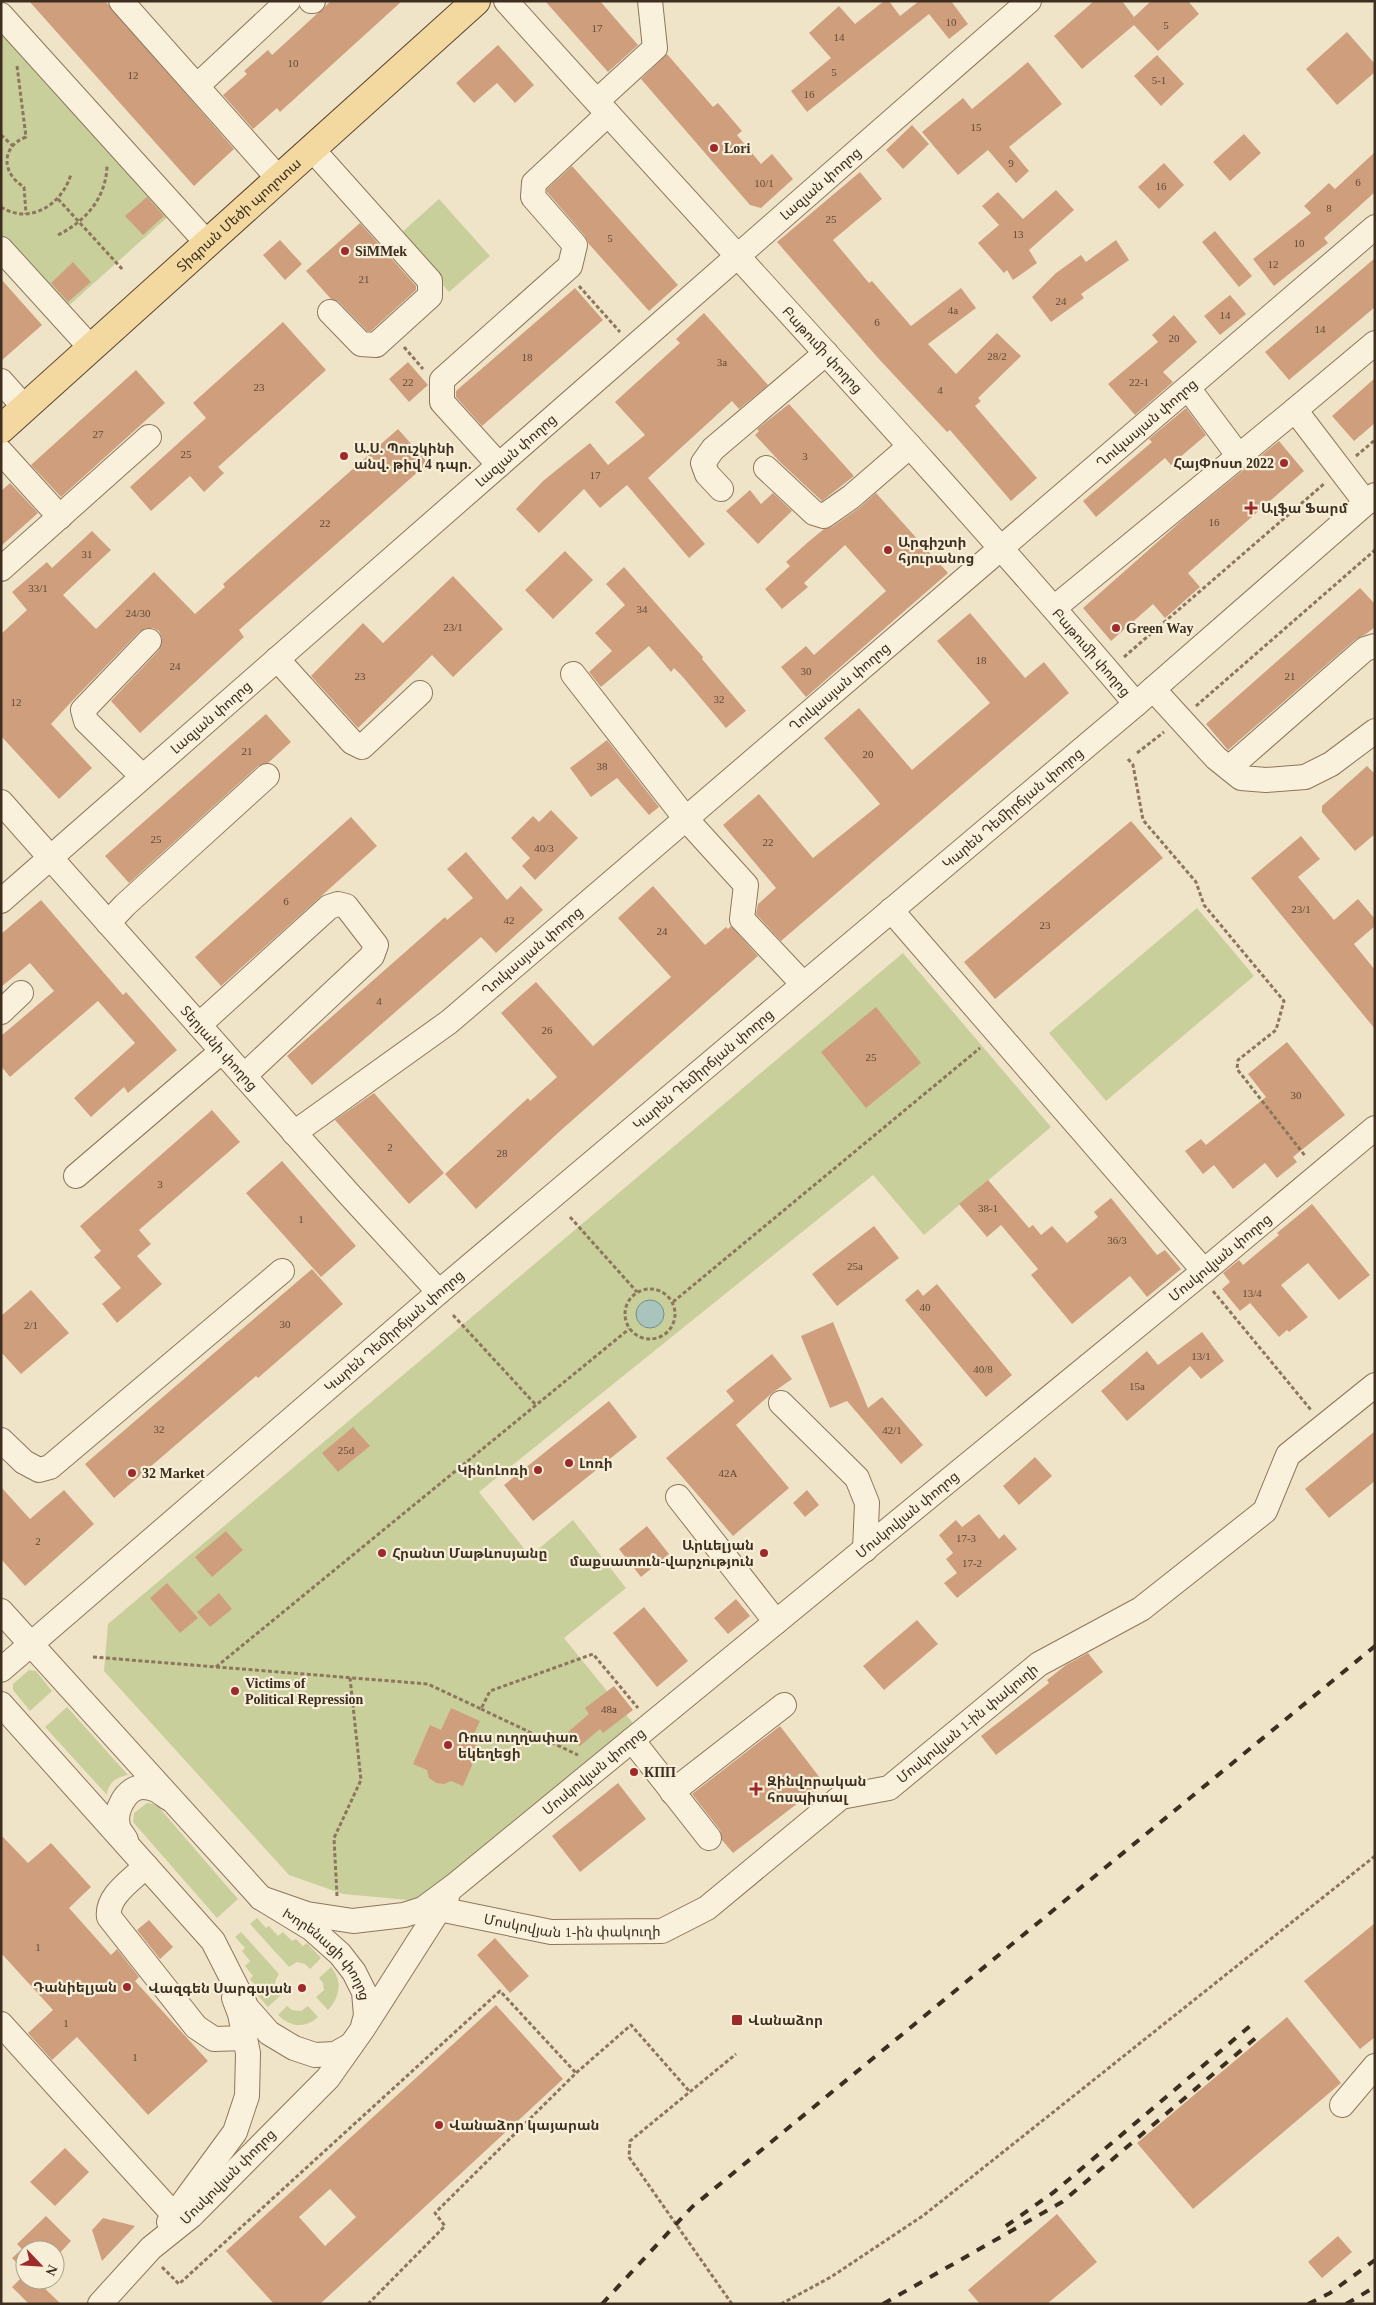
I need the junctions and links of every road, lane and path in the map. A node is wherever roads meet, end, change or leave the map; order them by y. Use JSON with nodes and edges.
{"nodes":[{"id":1,"x":121,"y":1,"type":"edge"},
{"id":2,"x":288,"y":1,"type":"edge"},
{"id":3,"x":476,"y":1,"type":"edge"},
{"id":4,"x":506,"y":1,"type":"edge"},
{"id":5,"x":650,"y":1,"type":"edge"},
{"id":6,"x":1029,"y":1,"type":"edge"},
{"id":7,"x":1,"y":15,"type":"edge"},
{"id":8,"x":16,"y":58,"type":"dead end"},
{"id":9,"x":197,"y":86,"type":"junction"},
{"id":10,"x":603,"y":107,"type":"junction"},
{"id":11,"x":1,"y":135,"type":"edge"},
{"id":12,"x":13,"y":146,"type":"junction"},
{"id":13,"x":312,"y":149,"type":"junction"},
{"id":14,"x":108,"y":160,"type":"dead end"},
{"id":15,"x":72,"y":174,"type":"dead end"},
{"id":16,"x":279,"y":179,"type":"junction"},
{"id":17,"x":58,"y":199,"type":"junction"},
{"id":18,"x":1,"y":207,"type":"edge"},
{"id":19,"x":26,"y":214,"type":"junction"},
{"id":20,"x":79,"y":222,"type":"junction"},
{"id":21,"x":1375,"y":227,"type":"edge"},
{"id":22,"x":58,"y":235,"type":"dead end"},
{"id":23,"x":208,"y":244,"type":"junction"},
{"id":24,"x":1,"y":249,"type":"edge"},
{"id":25,"x":738,"y":255,"type":"junction"},
{"id":26,"x":123,"y":270,"type":"dead end"},
{"id":27,"x":565,"y":270,"type":"junction"},
{"id":28,"x":330,"y":312,"type":"dead end"},
{"id":29,"x":391,"y":332,"type":"junction"},
{"id":30,"x":1375,"y":342,"type":"edge"},
{"id":31,"x":633,"y":347,"type":"junction"},
{"id":32,"x":91,"y":348,"type":"junction"},
{"id":33,"x":826,"y":353,"type":"junction"},
{"id":34,"x":426,"y":371,"type":"dead end"},
{"id":35,"x":1,"y":381,"type":"edge"},
{"id":36,"x":1188,"y":388,"type":"junction"},
{"id":37,"x":25,"y":408,"type":"junction"},
{"id":38,"x":1295,"y":410,"type":"junction"},
{"id":39,"x":1,"y":429,"type":"edge"},
{"id":40,"x":149,"y":437,"type":"dead end"},
{"id":41,"x":1375,"y":440,"type":"edge"},
{"id":42,"x":910,"y":446,"type":"junction"},
{"id":43,"x":1,"y":452,"type":"edge"},
{"id":44,"x":1238,"y":455,"type":"junction"},
{"id":45,"x":499,"y":465,"type":"junction"},
{"id":46,"x":766,"y":468,"type":"dead end"},
{"id":47,"x":1340,"y":470,"type":"junction"},
{"id":48,"x":721,"y":488,"type":"dead end"},
{"id":49,"x":1370,"y":499,"type":"edge"},
{"id":50,"x":60,"y":517,"type":"junction"},
{"id":51,"x":1002,"y":548,"type":"junction"},
{"id":52,"x":1375,"y":550,"type":"edge"},
{"id":53,"x":1,"y":569,"type":"edge"},
{"id":54,"x":1054,"y":608,"type":"junction"},
{"id":55,"x":149,"y":640,"type":"dead end"},
{"id":56,"x":1375,"y":646,"type":"edge"},
{"id":57,"x":1122,"y":658,"type":"dead end"},
{"id":58,"x":277,"y":659,"type":"junction"},
{"id":59,"x":573,"y":674,"type":"dead end"},
{"id":60,"x":420,"y":693,"type":"dead end"},
{"id":61,"x":1144,"y":696,"type":"junction"},
{"id":62,"x":1180,"y":719,"type":"junction"},
{"id":63,"x":1375,"y":731,"type":"edge"},
{"id":64,"x":1136,"y":752,"type":"dead end"},
{"id":65,"x":1128,"y":759,"type":"dead end"},
{"id":66,"x":1228,"y":768,"type":"junction"},
{"id":67,"x":142,"y":776,"type":"junction"},
{"id":68,"x":267,"y":776,"type":"dead end"},
{"id":69,"x":1,"y":802,"type":"edge"},
{"id":70,"x":686,"y":819,"type":"junction"},
{"id":71,"x":50,"y":857,"type":"junction"},
{"id":72,"x":1,"y":901,"type":"edge"},
{"id":73,"x":891,"y":910,"type":"junction"},
{"id":74,"x":108,"y":923,"type":"junction"},
{"id":75,"x":803,"y":984,"type":"junction"},
{"id":76,"x":21,"y":993,"type":"dead end"},
{"id":77,"x":1,"y":1012,"type":"edge"},
{"id":78,"x":199,"y":1025,"type":"junction"},
{"id":79,"x":998,"y":1033,"type":"junction"},
{"id":80,"x":222,"y":1051,"type":"junction"},
{"id":81,"x":244,"y":1076,"type":"junction"},
{"id":82,"x":1375,"y":1128,"type":"edge"},
{"id":83,"x":294,"y":1132,"type":"junction"},
{"id":84,"x":1320,"y":1174,"type":"junction"},
{"id":85,"x":76,"y":1176,"type":"dead end"},
{"id":86,"x":570,"y":1217,"type":"dead end"},
{"id":87,"x":282,"y":1271,"type":"dead end"},
{"id":88,"x":1202,"y":1273,"type":"junction"},
{"id":89,"x":440,"y":1292,"type":"junction"},
{"id":90,"x":637,"y":1292,"type":"junction"},
{"id":91,"x":673,"y":1302,"type":"junction"},
{"id":92,"x":453,"y":1315,"type":"dead end"},
{"id":93,"x":629,"y":1329,"type":"junction"},
{"id":94,"x":1375,"y":1385,"type":"edge"},
{"id":95,"x":1294,"y":1390,"type":"dead end"},
{"id":96,"x":781,"y":1403,"type":"dead end"},
{"id":97,"x":536,"y":1406,"type":"junction"},
{"id":98,"x":1,"y":1440,"type":"edge"},
{"id":99,"x":678,"y":1497,"type":"dead end"},
{"id":100,"x":864,"y":1550,"type":"junction"},
{"id":101,"x":1,"y":1611,"type":"edge"},
{"id":102,"x":776,"y":1622,"type":"junction"},
{"id":103,"x":31,"y":1644,"type":"junction"},
{"id":104,"x":93,"y":1657,"type":"dead end"},
{"id":105,"x":216,"y":1667,"type":"junction"},
{"id":106,"x":1,"y":1670,"type":"edge"},
{"id":107,"x":350,"y":1678,"type":"junction"},
{"id":108,"x":1,"y":1704,"type":"edge"},
{"id":109,"x":784,"y":1705,"type":"dead end"},
{"id":110,"x":481,"y":1710,"type":"junction"},
{"id":111,"x":651,"y":1724,"type":"junction"},
{"id":112,"x":632,"y":1740,"type":"junction"},
{"id":113,"x":600,"y":1766,"type":"junction"},
{"id":114,"x":672,"y":1792,"type":"junction"},
{"id":115,"x":179,"y":1808,"type":"junction"},
{"id":116,"x":709,"y":1838,"type":"dead end"},
{"id":117,"x":1375,"y":1856,"type":"edge"},
{"id":118,"x":139,"y":1858,"type":"junction"},
{"id":119,"x":337,"y":1897,"type":"dead end"},
{"id":120,"x":261,"y":1898,"type":"junction"},
{"id":121,"x":444,"y":1898,"type":"junction"},
{"id":122,"x":213,"y":1942,"type":"junction"},
{"id":123,"x":1,"y":2024,"type":"edge"},
{"id":124,"x":245,"y":2038,"type":"junction"},
{"id":125,"x":356,"y":2038,"type":"junction"},
{"id":126,"x":736,"y":2054,"type":"dead end"},
{"id":127,"x":1375,"y":2066,"type":"edge"},
{"id":128,"x":576,"y":2074,"type":"junction"},
{"id":129,"x":690,"y":2092,"type":"junction"},
{"id":130,"x":1342,"y":2104,"type":"dead end"},
{"id":131,"x":174,"y":2215,"type":"junction"},
{"id":132,"x":149,"y":2250,"type":"junction"},
{"id":133,"x":100,"y":2304,"type":"edge"},
{"id":134,"x":368,"y":2304,"type":"edge"},
{"id":135,"x":732,"y":2304,"type":"edge"},
{"id":136,"x":781,"y":2304,"type":"edge"}],
"edges":[{"from":1,"to":9,"type":"street"},
{"from":2,"to":9,"type":"street"},
{"from":3,"to":13,"type":"main road","name":"Տիգրան Մեծի պողոտա"},
{"from":4,"to":10,"type":"street","name":"Բաթումի փողոց"},
{"from":5,"to":10,"type":"street"},
{"from":6,"to":25,"type":"street","name":"Լազյան փողոց"},
{"from":7,"to":23,"type":"street"},
{"from":8,"to":12,"type":"path"},
{"from":9,"to":16,"type":"street"},
{"from":10,"to":25,"type":"street","name":"Բաթումի փողոց"},
{"from":10,"to":27,"type":"street"},
{"from":11,"to":12,"type":"path"},
{"from":12,"to":19,"type":"path"},
{"from":13,"to":16,"type":"main road","name":"Տիգրան Մեծի պողոտա"},
{"from":13,"to":29,"type":"street"},
{"from":14,"to":20,"type":"path"},
{"from":15,"to":17,"type":"path"},
{"from":16,"to":23,"type":"main road","name":"Տիգրան Մեծի պողոտա"},
{"from":17,"to":19,"type":"path"},
{"from":17,"to":20,"type":"path"},
{"from":18,"to":19,"type":"path"},
{"from":20,"to":22,"type":"path"},
{"from":20,"to":26,"type":"path"},
{"from":21,"to":36,"type":"street","name":"Ղուկասյան փողոց"},
{"from":23,"to":32,"type":"main road","name":"Տիգրան Մեծի պողոտա"},
{"from":24,"to":32,"type":"street"},
{"from":25,"to":31,"type":"street","name":"Լազյան փողոց"},
{"from":25,"to":33,"type":"street","name":"Բաթումի փողոց"},
{"from":27,"to":31,"type":"path"},
{"from":27,"to":45,"type":"street"},
{"from":28,"to":29,"type":"street"},
{"from":29,"to":34,"type":"path"},
{"from":30,"to":38,"type":"street"},
{"from":31,"to":45,"type":"street","name":"Լազյան փողոց"},
{"from":32,"to":37,"type":"main road","name":"Տիգրան Մեծի պողոտա"},
{"from":33,"to":42,"type":"street","name":"Բաթումի փողոց"},
{"from":33,"to":48,"type":"street"},
{"from":35,"to":37,"type":"street"},
{"from":36,"to":44,"type":"street"},
{"from":36,"to":51,"type":"street","name":"Ղուկասյան փողոց"},
{"from":37,"to":39,"type":"main road","name":"Տիգրան Մեծի պողոտա"},
{"from":38,"to":44,"type":"street"},
{"from":38,"to":47,"type":"street"},
{"from":40,"to":50,"type":"street"},
{"from":41,"to":47,"type":"path"},
{"from":42,"to":46,"type":"street"},
{"from":42,"to":51,"type":"street","name":"Բաթումի փողոց"},
{"from":43,"to":50,"type":"street"},
{"from":44,"to":54,"type":"street"},
{"from":45,"to":58,"type":"street","name":"Լազյան փողոց"},
{"from":47,"to":49,"type":"street"},
{"from":47,"to":57,"type":"path"},
{"from":49,"to":61,"type":"street","name":"Կարեն Դեմիրճյան փողոց"},
{"from":50,"to":53,"type":"street"},
{"from":51,"to":54,"type":"street","name":"Բաթումի փողոց"},
{"from":51,"to":70,"type":"street","name":"Ղուկասյան փողոց"},
{"from":52,"to":62,"type":"path"},
{"from":54,"to":61,"type":"street","name":"Բաթումի փողոց"},
{"from":55,"to":67,"type":"street"},
{"from":56,"to":66,"type":"street"},
{"from":58,"to":60,"type":"street"},
{"from":58,"to":67,"type":"street","name":"Լազյան փողոց"},
{"from":59,"to":70,"type":"street"},
{"from":61,"to":62,"type":"street","name":"Բաթումի փողոց"},
{"from":61,"to":73,"type":"street","name":"Կարեն Դեմիրճյան փողոց"},
{"from":62,"to":64,"type":"path"},
{"from":62,"to":66,"type":"street","name":"Բաթումի փողոց"},
{"from":63,"to":66,"type":"street","name":"Բաթումի փողոց"},
{"from":65,"to":84,"type":"path"},
{"from":67,"to":71,"type":"street","name":"Լազյան փողոց"},
{"from":68,"to":74,"type":"street"},
{"from":69,"to":71,"type":"street","name":"Տերյանի փողոց"},
{"from":70,"to":75,"type":"street"},
{"from":70,"to":83,"type":"street","name":"Ղուկասյան փողոց"},
{"from":71,"to":72,"type":"street","name":"Լազյան փողոց"},
{"from":71,"to":74,"type":"street","name":"Տերյանի փողոց"},
{"from":73,"to":75,"type":"street","name":"Կարեն Դեմիրճյան փողոց"},
{"from":73,"to":79,"type":"street"},
{"from":74,"to":78,"type":"street","name":"Տերյանի փողոց"},
{"from":75,"to":89,"type":"street","name":"Կարեն Դեմիրճյան փողոց"},
{"from":76,"to":77,"type":"street"},
{"from":78,"to":80,"type":"street","name":"Տերյանի փողոց"},
{"from":78,"to":81,"type":"street"},
{"from":79,"to":88,"type":"street"},
{"from":79,"to":91,"type":"path"},
{"from":80,"to":81,"type":"street","name":"Տերյանի փողոց"},
{"from":80,"to":85,"type":"street"},
{"from":81,"to":83,"type":"street","name":"Տերյանի փողոց"},
{"from":82,"to":84,"type":"street","name":"Մոսկովյան փողոց"},
{"from":83,"to":89,"type":"street","name":"Տերյանի փողոց"},
{"from":84,"to":88,"type":"street","name":"Մոսկովյան փողոց"},
{"from":86,"to":90,"type":"path"},
{"from":87,"to":98,"type":"street"},
{"from":88,"to":95,"type":"path"},
{"from":88,"to":100,"type":"street","name":"Մոսկովյան փողոց"},
{"from":89,"to":103,"type":"street","name":"Կարեն Դեմիրճյան փողոց"},
{"from":90,"to":91,"type":"path"},
{"from":90,"to":93,"type":"path"},
{"from":91,"to":93,"type":"path"},
{"from":92,"to":97,"type":"path"},
{"from":93,"to":97,"type":"path"},
{"from":94,"to":121,"type":"street","name":"Մոսկովյան 1-ին փակուղի"},
{"from":96,"to":100,"type":"street"},
{"from":97,"to":105,"type":"path"},
{"from":99,"to":102,"type":"street"},
{"from":100,"to":102,"type":"street","name":"Մոսկովյան փողոց"},
{"from":101,"to":103,"type":"street","name":"Խորենացի փողոց"},
{"from":102,"to":111,"type":"street","name":"Մոսկովյան փողոց"},
{"from":103,"to":106,"type":"street","name":"Կարեն Դեմիրճյան փողոց"},
{"from":103,"to":115,"type":"street","name":"Խորենացի փողոց"},
{"from":104,"to":105,"type":"path"},
{"from":105,"to":107,"type":"path"},
{"from":107,"to":110,"type":"path"},
{"from":107,"to":119,"type":"path"},
{"from":108,"to":118,"type":"street"},
{"from":109,"to":114,"type":"street"},
{"from":110,"to":111,"type":"path"},
{"from":110,"to":113,"type":"path"},
{"from":111,"to":112,"type":"street","name":"Մոսկովյան փողոց"},
{"from":112,"to":113,"type":"street","name":"Մոսկովյան փողոց"},
{"from":112,"to":114,"type":"street"},
{"from":113,"to":121,"type":"street","name":"Մոսկովյան փողոց"},
{"from":114,"to":116,"type":"street"},
{"from":115,"to":118,"type":"street"},
{"from":115,"to":120,"type":"street","name":"Խորենացի փողոց"},
{"from":117,"to":136,"type":"path"},
{"from":118,"to":122,"type":"street"},
{"from":118,"to":124,"type":"street"},
{"from":120,"to":121,"type":"street"},
{"from":120,"to":125,"type":"street","name":"Խորենացի փողոց"},
{"from":121,"to":125,"type":"street","name":"Մոսկովյան փողոց"},
{"from":122,"to":124,"type":"street"},
{"from":122,"to":125,"type":"street"},
{"from":123,"to":131,"type":"street"},
{"from":124,"to":131,"type":"street"},
{"from":125,"to":132,"type":"street","name":"Մոսկովյան փողոց"},
{"from":126,"to":129,"type":"path"},
{"from":127,"to":130,"type":"street"},
{"from":128,"to":129,"type":"path"},
{"from":128,"to":132,"type":"path"},
{"from":128,"to":134,"type":"path"},
{"from":129,"to":135,"type":"path"},
{"from":131,"to":132,"type":"street"},
{"from":132,"to":133,"type":"street","name":"Մոսկովյան փողոց"}]}
